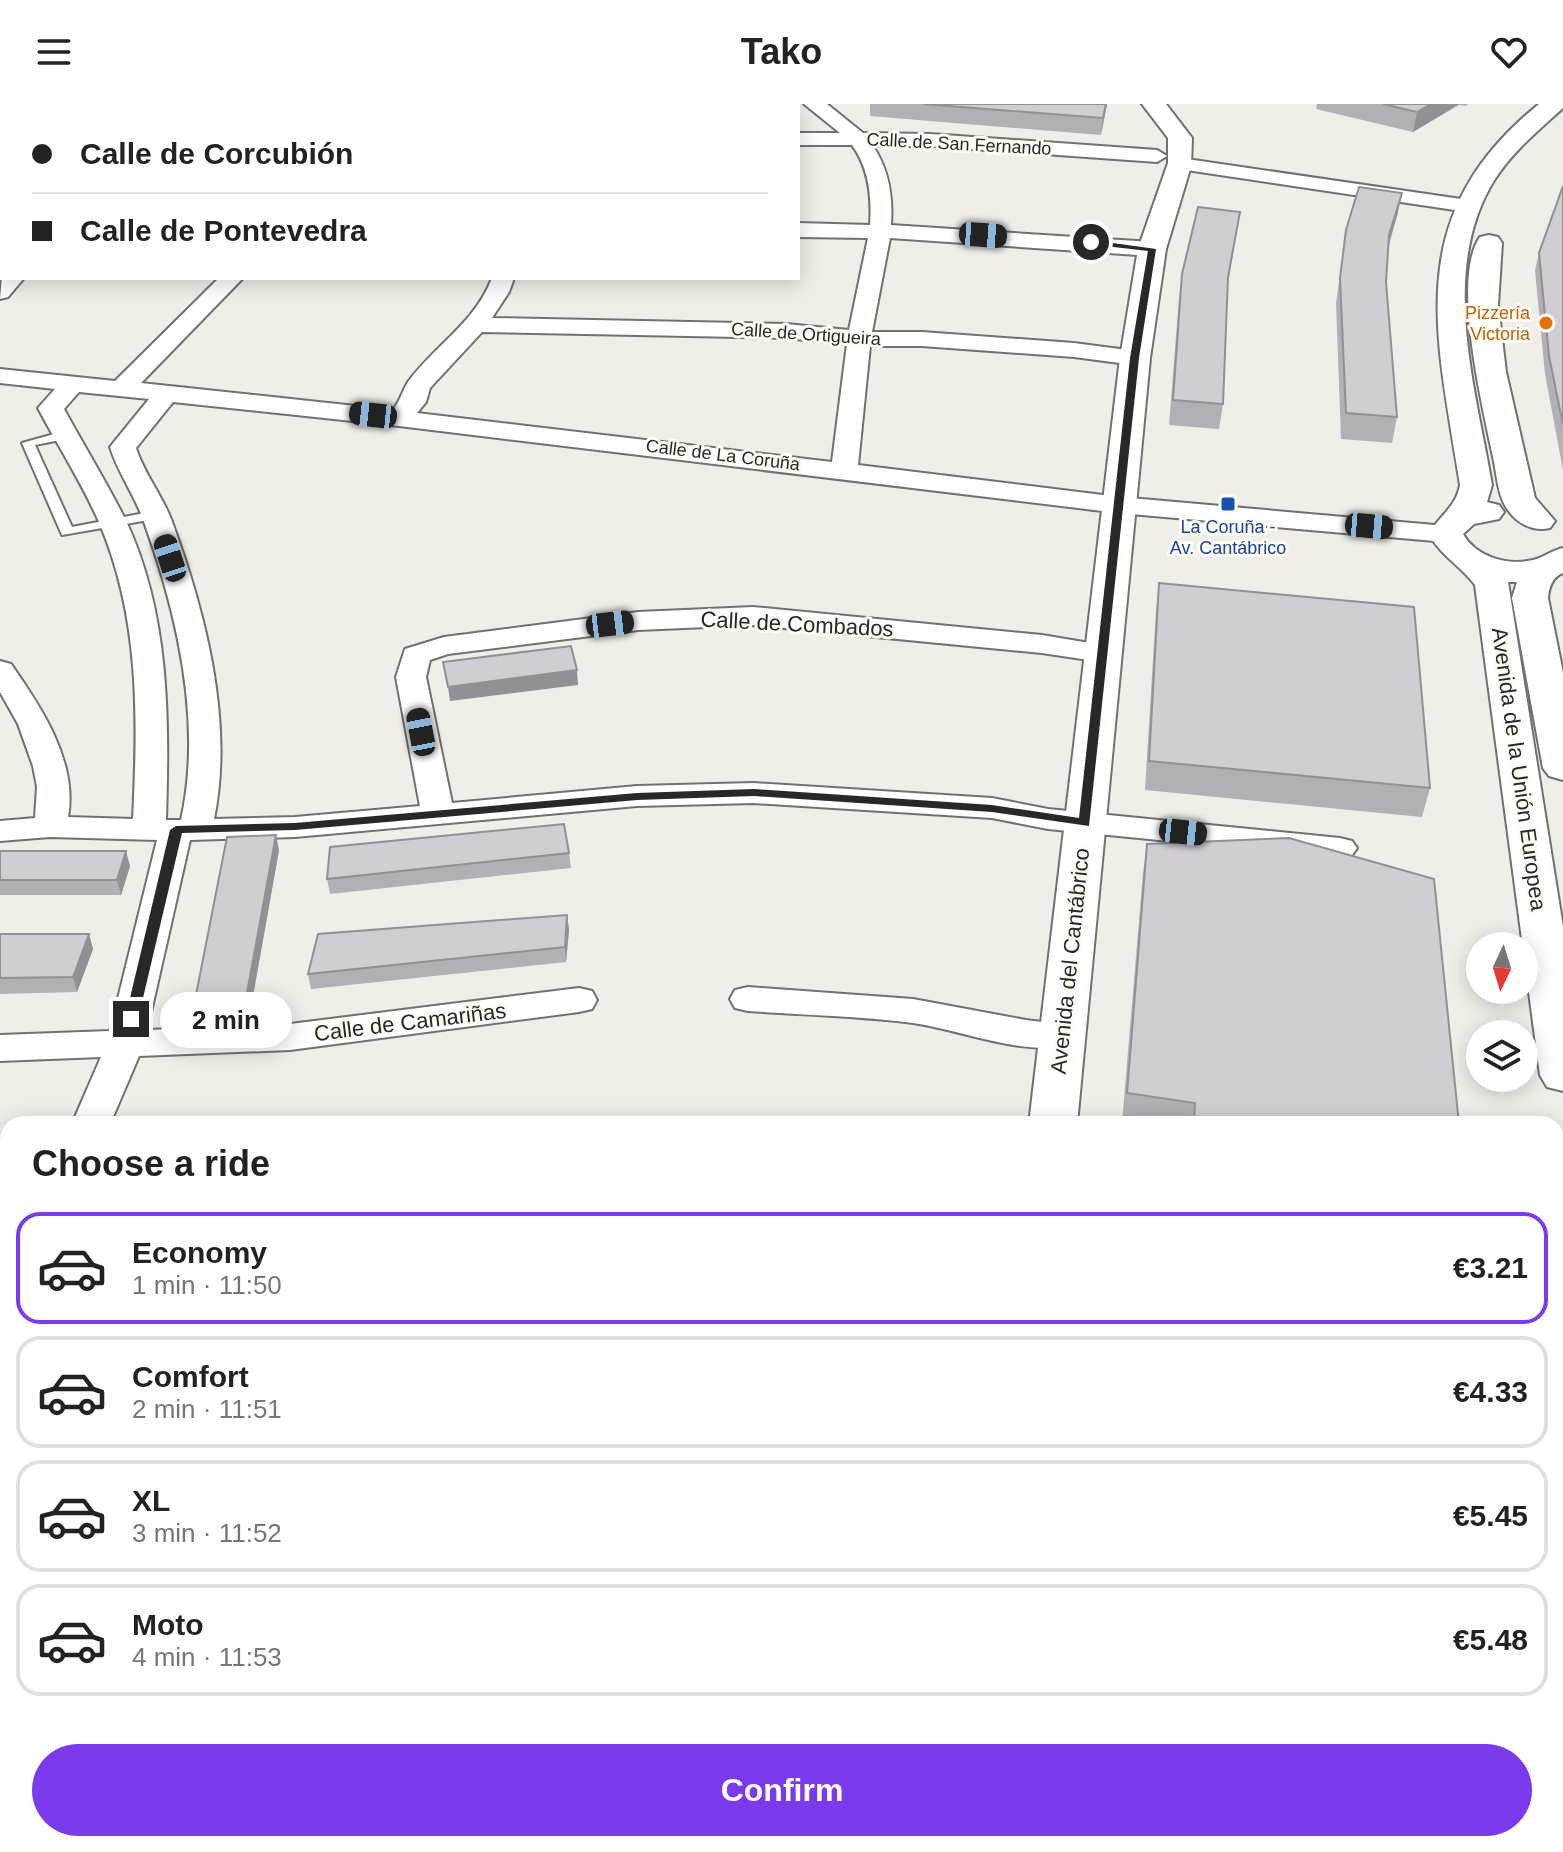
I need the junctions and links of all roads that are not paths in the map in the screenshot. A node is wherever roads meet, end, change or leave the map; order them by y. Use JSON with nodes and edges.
{"nodes":[{"id":1,"x":814,"y":104,"type":"edge"},
{"id":2,"x":1154,"y":104,"type":"edge"},
{"id":3,"x":1554,"y":104,"type":"edge"},
{"id":4,"x":1563,"y":123,"type":"edge"},
{"id":5,"x":800,"y":139,"type":"edge"},
{"id":6,"x":858,"y":139,"type":"junction"},
{"id":7,"x":1168,"y":162,"type":"junction"},
{"id":8,"x":1523,"y":172,"type":"dead end"},
{"id":9,"x":1468,"y":206,"type":"junction"},
{"id":10,"x":1497,"y":210,"type":"dead end"},
{"id":11,"x":800,"y":230,"type":"edge"},
{"id":12,"x":879,"y":230,"type":"junction"},
{"id":13,"x":1152,"y":249,"type":"junction"},
{"id":14,"x":230,"y":280,"type":"edge"},
{"id":15,"x":502,"y":280,"type":"edge"},
{"id":16,"x":476,"y":325,"type":"junction"},
{"id":17,"x":859,"y":338,"type":"junction"},
{"id":18,"x":1135,"y":358,"type":"junction"},
{"id":19,"x":0,"y":376,"type":"edge"},
{"id":20,"x":73,"y":384,"type":"junction"},
{"id":21,"x":123,"y":387,"type":"junction"},
{"id":22,"x":168,"y":392,"type":"junction"},
{"id":23,"x":399,"y":418,"type":"junction"},
{"id":24,"x":65,"y":435,"type":"junction"},
{"id":25,"x":844,"y":469,"type":"junction"},
{"id":26,"x":1119,"y":505,"type":"junction"},
{"id":27,"x":155,"y":515,"type":"junction"},
{"id":28,"x":113,"y":523,"type":"junction"},
{"id":29,"x":1454,"y":525,"type":"junction"},
{"id":30,"x":1552,"y":547,"type":"edge"},
{"id":31,"x":1476,"y":563,"type":"junction"},
{"id":32,"x":1102,"y":653,"type":"junction"},
{"id":33,"x":0,"y":670,"type":"edge"},
{"id":34,"x":1563,"y":768,"type":"edge"},
{"id":35,"x":438,"y":814,"type":"junction"},
{"id":36,"x":1084,"y":823,"type":"junction"},
{"id":37,"x":50,"y":827,"type":"junction"},
{"id":38,"x":184,"y":829,"type":"junction"},
{"id":39,"x":0,"y":831,"type":"edge"},
{"id":40,"x":1340,"y":848,"type":"dead end"},
{"id":41,"x":748,"y":999,"type":"dead end"},
{"id":42,"x":579,"y":1000,"type":"dead end"},
{"id":43,"x":1062,"y":1035,"type":"junction"},
{"id":44,"x":125,"y":1045,"type":"junction"},
{"id":45,"x":0,"y":1048,"type":"edge"},
{"id":46,"x":1563,"y":1075,"type":"edge"},
{"id":47,"x":94,"y":1116,"type":"edge"},
{"id":48,"x":1054,"y":1116,"type":"edge"}],
"edges":[{"from":1,"to":6,"type":"street"},
{"from":2,"to":7,"type":"main road"},
{"from":3,"to":9,"type":"main road"},
{"from":4,"to":8,"type":"main road"},
{"from":5,"to":6,"type":"street","name":"Calle de San Fernando"},
{"from":6,"to":7,"type":"street","name":"Calle de San Fernando"},
{"from":6,"to":12,"type":"street"},
{"from":7,"to":9,"type":"street","name":"Calle de San Fernando"},
{"from":7,"to":13,"type":"main road","name":"Avenida del Cantábrico"},
{"from":9,"to":29,"type":"main road"},
{"from":10,"to":30,"type":"main road"},
{"from":11,"to":12,"type":"street"},
{"from":12,"to":13,"type":"street"},
{"from":12,"to":17,"type":"street"},
{"from":13,"to":18,"type":"main road","name":"Avenida del Cantábrico"},
{"from":14,"to":21,"type":"street"},
{"from":15,"to":16,"type":"street"},
{"from":16,"to":17,"type":"street","name":"Calle de Ortigueira"},
{"from":16,"to":23,"type":"street"},
{"from":17,"to":18,"type":"street","name":"Calle de Ortigueira"},
{"from":17,"to":25,"type":"street"},
{"from":18,"to":26,"type":"main road","name":"Avenida del Cantábrico"},
{"from":19,"to":20,"type":"street","name":"Calle de La Coruña"},
{"from":20,"to":21,"type":"street","name":"Calle de La Coruña"},
{"from":20,"to":24,"type":"street"},
{"from":21,"to":22,"type":"street","name":"Calle de La Coruña"},
{"from":22,"to":23,"type":"street","name":"Calle de La Coruña"},
{"from":22,"to":27,"type":"street"},
{"from":23,"to":25,"type":"street","name":"Calle de La Coruña"},
{"from":24,"to":28,"type":"street"},
{"from":24,"to":28,"type":"lane"},
{"from":25,"to":26,"type":"street","name":"Calle de La Coruña"},
{"from":26,"to":29,"type":"street","name":"Calle de La Coruña"},
{"from":26,"to":32,"type":"main road","name":"Avenida del Cantábrico"},
{"from":27,"to":28,"type":"lane"},
{"from":27,"to":38,"type":"street"},
{"from":28,"to":38,"type":"street"},
{"from":29,"to":30,"type":"main road"},
{"from":29,"to":31,"type":"main road"},
{"from":30,"to":31,"type":"main road"},
{"from":30,"to":34,"type":"main road","name":"Avenida de la Unión Europea"},
{"from":31,"to":46,"type":"main road","name":"Avenida de la Unión Europea"},
{"from":32,"to":35,"type":"street","name":"Calle de Combados"},
{"from":32,"to":36,"type":"main road","name":"Avenida del Cantábrico"},
{"from":33,"to":37,"type":"street"},
{"from":35,"to":36,"type":"street"},
{"from":35,"to":38,"type":"street"},
{"from":36,"to":40,"type":"street"},
{"from":36,"to":43,"type":"main road","name":"Avenida del Cantábrico"},
{"from":37,"to":38,"type":"street"},
{"from":37,"to":39,"type":"street"},
{"from":38,"to":44,"type":"street"},
{"from":41,"to":43,"type":"street"},
{"from":42,"to":44,"type":"street","name":"Calle de Camariñas"},
{"from":43,"to":48,"type":"main road","name":"Avenida del Cantábrico"},
{"from":44,"to":45,"type":"street","name":"Calle de Camariñas"},
{"from":44,"to":47,"type":"street"}]}
